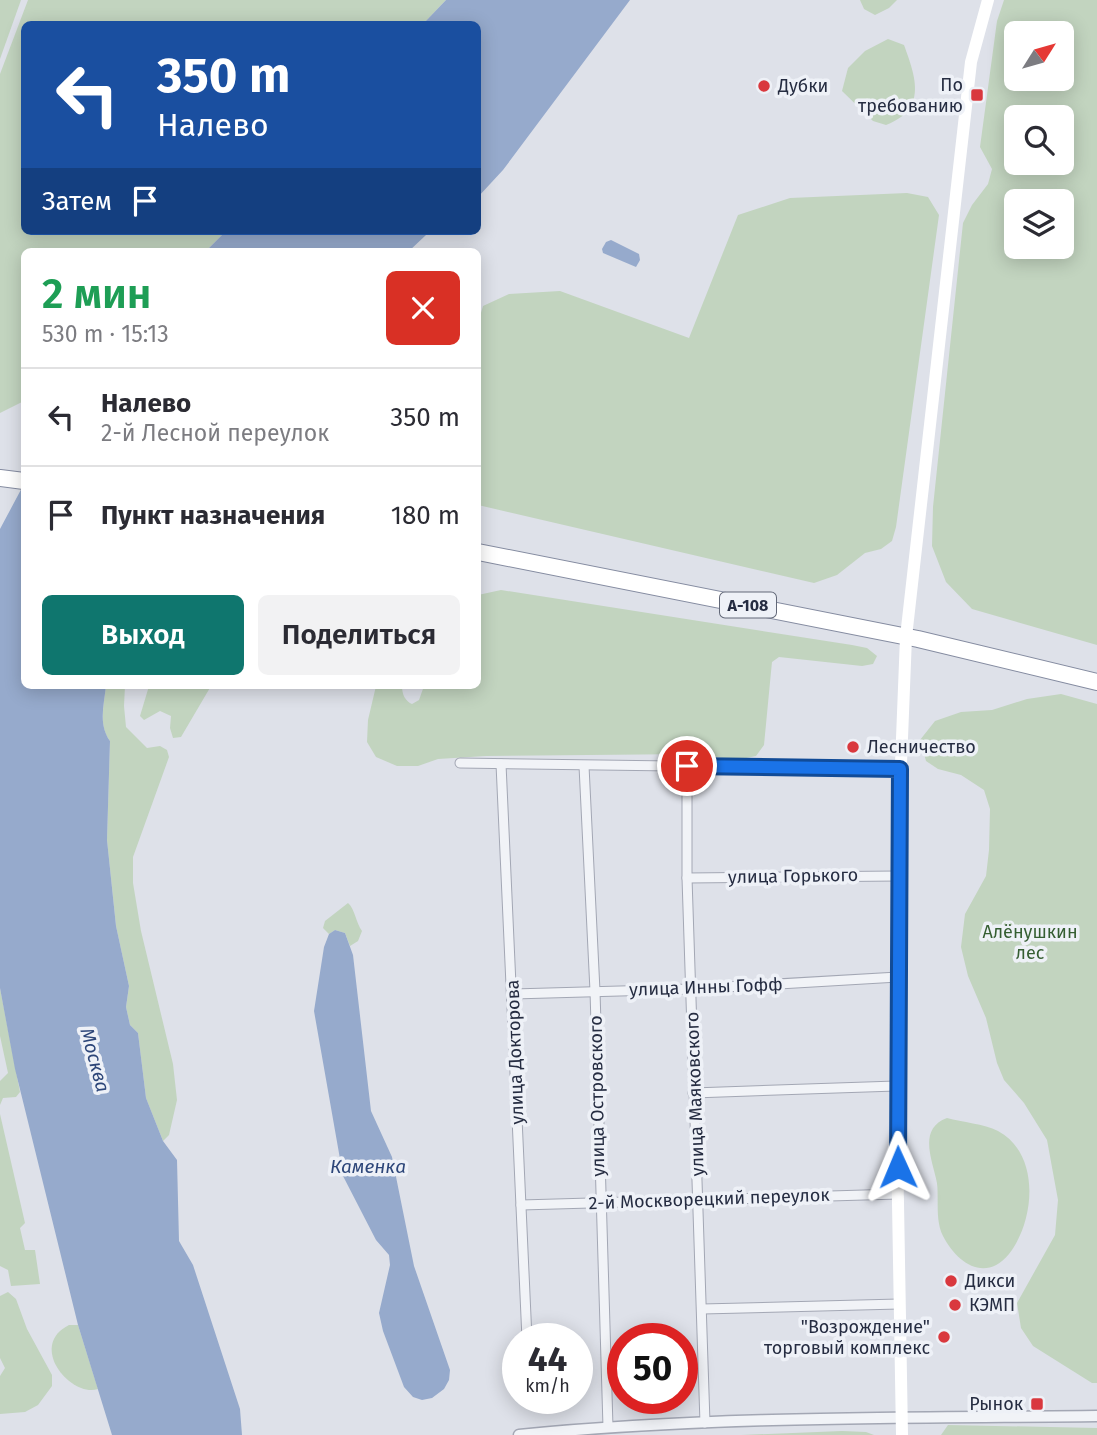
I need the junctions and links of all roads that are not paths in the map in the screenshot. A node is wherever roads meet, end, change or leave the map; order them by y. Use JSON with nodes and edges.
{"nodes":[{"id":1,"x":988,"y":0,"type":"edge"},
{"id":2,"x":0,"y":478,"type":"edge"},
{"id":3,"x":21,"y":481,"type":"edge"},
{"id":4,"x":481,"y":553,"type":"edge"},
{"id":5,"x":906,"y":637,"type":"junction"},
{"id":6,"x":1097,"y":682,"type":"edge"},
{"id":7,"x":460,"y":762,"type":"dead end"},
{"id":8,"x":501,"y":764,"type":"junction"},
{"id":9,"x":584,"y":765,"type":"junction"},
{"id":10,"x":687,"y":766,"type":"junction"},
{"id":11,"x":900,"y":769,"type":"junction"},
{"id":12,"x":898,"y":876,"type":"junction"},
{"id":13,"x":687,"y":878,"type":"junction"},
{"id":14,"x":898,"y":977,"type":"junction"},
{"id":15,"x":691,"y":989,"type":"junction"},
{"id":16,"x":595,"y":991,"type":"junction"},
{"id":17,"x":513,"y":993,"type":"junction"},
{"id":18,"x":897,"y":1086,"type":"junction"},
{"id":19,"x":693,"y":1093,"type":"junction"},
{"id":20,"x":898,"y":1194,"type":"junction"},
{"id":21,"x":699,"y":1200,"type":"junction"},
{"id":22,"x":600,"y":1203,"type":"junction"},
{"id":23,"x":521,"y":1205,"type":"junction"},
{"id":24,"x":899,"y":1304,"type":"junction"},
{"id":25,"x":702,"y":1309,"type":"junction"},
{"id":26,"x":526,"y":1323,"type":"edge"},
{"id":27,"x":1097,"y":1416,"type":"edge"},
{"id":28,"x":901,"y":1419,"type":"junction"},
{"id":29,"x":705,"y":1423,"type":"junction"},
{"id":30,"x":608,"y":1427,"type":"junction"},
{"id":31,"x":519,"y":1435,"type":"edge"},
{"id":32,"x":902,"y":1435,"type":"edge"}],
"edges":[{"from":1,"to":5,"type":"main road"},
{"from":2,"to":3,"type":"highway"},
{"from":4,"to":5,"type":"highway","number":"А-108"},
{"from":5,"to":6,"type":"highway","number":"А-108"},
{"from":5,"to":11,"type":"main road"},
{"from":7,"to":8,"type":"street"},
{"from":8,"to":9,"type":"street"},
{"from":8,"to":17,"type":"street","name":"улица Докторова"},
{"from":9,"to":10,"type":"street"},
{"from":9,"to":16,"type":"street","name":"улица Островского"},
{"from":10,"to":11,"type":"street"},
{"from":10,"to":13,"type":"street","name":"улица Маяковского"},
{"from":11,"to":12,"type":"main road"},
{"from":12,"to":13,"type":"street","name":"улица Горького"},
{"from":12,"to":14,"type":"main road"},
{"from":13,"to":15,"type":"street","name":"улица Маяковского"},
{"from":14,"to":15,"type":"street","name":"улица Инны Гофф"},
{"from":14,"to":18,"type":"main road"},
{"from":15,"to":16,"type":"street","name":"улица Инны Гофф"},
{"from":15,"to":19,"type":"street","name":"улица Маяковского"},
{"from":16,"to":17,"type":"street","name":"улица Инны Гофф"},
{"from":16,"to":22,"type":"street","name":"улица Островского"},
{"from":17,"to":23,"type":"street","name":"улица Докторова"},
{"from":18,"to":19,"type":"street"},
{"from":18,"to":20,"type":"main road"},
{"from":19,"to":21,"type":"street","name":"улица Маяковского"},
{"from":20,"to":21,"type":"street","name":"2-й Москворецкий переулок"},
{"from":20,"to":24,"type":"main road"},
{"from":21,"to":22,"type":"street","name":"2-й Москворецкий переулок"},
{"from":21,"to":25,"type":"street","name":"улица Маяковского"},
{"from":22,"to":23,"type":"street","name":"2-й Москворецкий переулок"},
{"from":22,"to":30,"type":"street","name":"улица Островского"},
{"from":23,"to":26,"type":"street","name":"улица Докторова"},
{"from":24,"to":25,"type":"street"},
{"from":24,"to":28,"type":"main road"},
{"from":25,"to":29,"type":"street","name":"улица Маяковского"},
{"from":27,"to":28,"type":"street"},
{"from":28,"to":29,"type":"street"},
{"from":28,"to":32,"type":"main road"},
{"from":29,"to":30,"type":"street"},
{"from":30,"to":31,"type":"street"}]}
